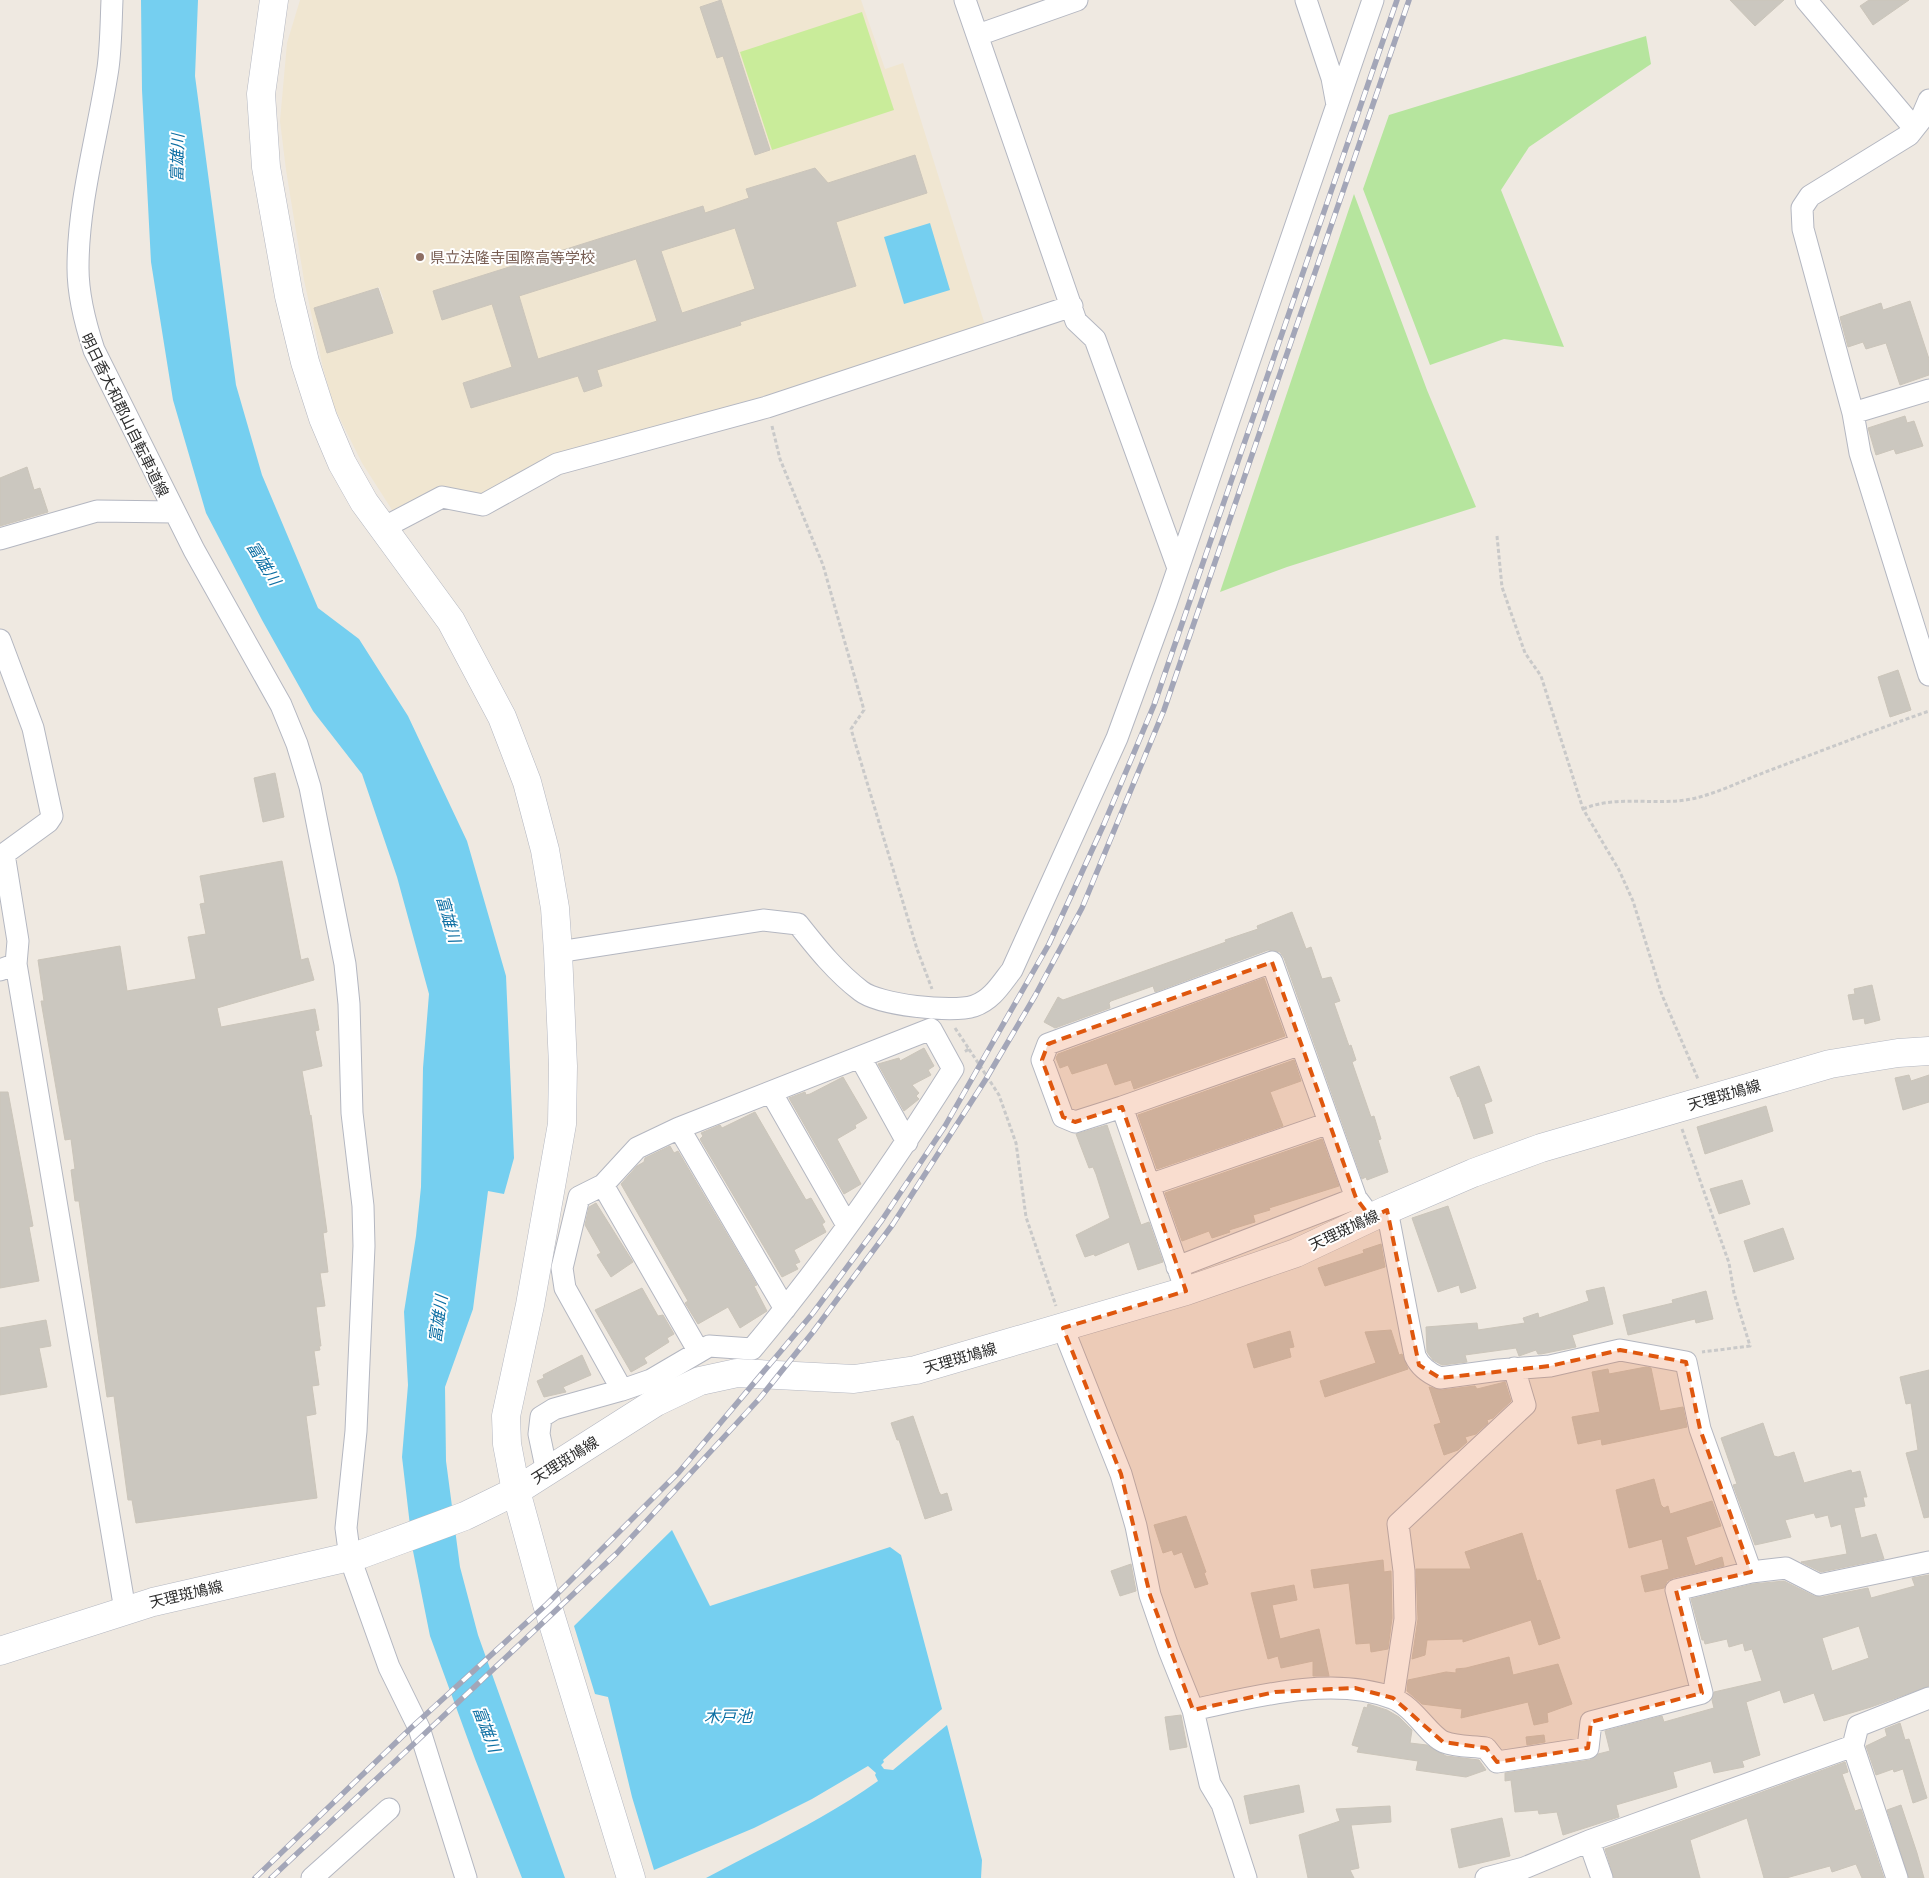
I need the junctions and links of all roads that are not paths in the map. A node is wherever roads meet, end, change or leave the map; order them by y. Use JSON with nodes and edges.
{"nodes":[{"id":1,"x":112,"y":0,"type":"edge"},
{"id":2,"x":274,"y":0,"type":"edge"},
{"id":3,"x":965,"y":0,"type":"edge"},
{"id":4,"x":1077,"y":0,"type":"edge"},
{"id":5,"x":1306,"y":0,"type":"edge"},
{"id":6,"x":1373,"y":0,"type":"edge"},
{"id":7,"x":1806,"y":0,"type":"edge"},
{"id":8,"x":978,"y":35,"type":"junction"},
{"id":9,"x":1929,"y":100,"type":"edge"},
{"id":10,"x":1338,"y":105,"type":"junction"},
{"id":11,"x":1914,"y":128,"type":"junction"},
{"id":12,"x":1072,"y":306,"type":"junction"},
{"id":13,"x":1929,"y":390,"type":"edge"},
{"id":14,"x":1853,"y":413,"type":"junction"},
{"id":15,"x":174,"y":512,"type":"junction"},
{"id":16,"x":383,"y":528,"type":"junction"},
{"id":17,"x":0,"y":539,"type":"edge"},
{"id":18,"x":1178,"y":568,"type":"junction"},
{"id":19,"x":0,"y":640,"type":"edge"},
{"id":20,"x":1929,"y":676,"type":"edge"},
{"id":21,"x":558,"y":952,"type":"junction"},
{"id":22,"x":8,"y":967,"type":"edge"},
{"id":23,"x":1302,"y":1044,"type":"junction"},
{"id":24,"x":1929,"y":1051,"type":"edge"},
{"id":25,"x":860,"y":1057,"type":"junction"},
{"id":26,"x":771,"y":1092,"type":"junction"},
{"id":27,"x":1122,"y":1107,"type":"junction"},
{"id":28,"x":1329,"y":1123,"type":"junction"},
{"id":29,"x":679,"y":1128,"type":"junction"},
{"id":30,"x":907,"y":1142,"type":"junction"},
{"id":31,"x":603,"y":1185,"type":"junction"},
{"id":32,"x":1148,"y":1185,"type":"junction"},
{"id":33,"x":1371,"y":1209,"type":"junction"},
{"id":34,"x":847,"y":1225,"type":"junction"},
{"id":35,"x":1181,"y":1279,"type":"junction"},
{"id":36,"x":785,"y":1309,"type":"junction"},
{"id":37,"x":1063,"y":1328,"type":"junction"},
{"id":38,"x":699,"y":1352,"type":"junction"},
{"id":39,"x":1514,"y":1368,"type":"junction"},
{"id":40,"x":622,"y":1390,"type":"junction"},
{"id":41,"x":548,"y":1472,"type":"junction"},
{"id":42,"x":504,"y":1497,"type":"junction"},
{"id":43,"x":356,"y":1556,"type":"junction"},
{"id":44,"x":1929,"y":1562,"type":"edge"},
{"id":45,"x":1751,"y":1572,"type":"junction"},
{"id":46,"x":125,"y":1610,"type":"junction"},
{"id":47,"x":0,"y":1651,"type":"edge"},
{"id":48,"x":1393,"y":1698,"type":"junction"},
{"id":49,"x":1929,"y":1698,"type":"edge"},
{"id":50,"x":1193,"y":1710,"type":"junction"},
{"id":51,"x":1853,"y":1746,"type":"junction"},
{"id":52,"x":389,"y":1809,"type":"dead end"},
{"id":53,"x":1589,"y":1841,"type":"junction"},
{"id":54,"x":312,"y":1878,"type":"edge"},
{"id":55,"x":466,"y":1878,"type":"edge"},
{"id":56,"x":631,"y":1878,"type":"edge"},
{"id":57,"x":1246,"y":1878,"type":"edge"},
{"id":58,"x":1486,"y":1878,"type":"edge"},
{"id":59,"x":1602,"y":1878,"type":"edge"},
{"id":60,"x":1897,"y":1878,"type":"edge"}],
"edges":[{"from":1,"to":15,"type":"street"},
{"from":2,"to":16,"type":"main road"},
{"from":3,"to":8,"type":"street"},
{"from":4,"to":8,"type":"street"},
{"from":5,"to":10,"type":"street"},
{"from":6,"to":10,"type":"street"},
{"from":7,"to":11,"type":"street"},
{"from":8,"to":12,"type":"street"},
{"from":9,"to":11,"type":"street"},
{"from":10,"to":18,"type":"street"},
{"from":11,"to":14,"type":"street"},
{"from":12,"to":16,"type":"street"},
{"from":12,"to":18,"type":"street"},
{"from":13,"to":14,"type":"street"},
{"from":14,"to":20,"type":"street"},
{"from":15,"to":17,"type":"street"},
{"from":15,"to":43,"type":"street"},
{"from":16,"to":21,"type":"main road"},
{"from":18,"to":21,"type":"street"},
{"from":19,"to":22,"type":"street"},
{"from":21,"to":42,"type":"main road"},
{"from":22,"to":46,"type":"street"},
{"from":23,"to":27,"type":"street"},
{"from":23,"to":27,"type":"street"},
{"from":23,"to":28,"type":"street"},
{"from":24,"to":33,"type":"main road","name":"天理斑鳩線"},
{"from":25,"to":26,"type":"street"},
{"from":25,"to":30,"type":"street"},
{"from":25,"to":30,"type":"street"},
{"from":26,"to":29,"type":"street"},
{"from":26,"to":34,"type":"street"},
{"from":27,"to":32,"type":"street"},
{"from":28,"to":32,"type":"street"},
{"from":28,"to":33,"type":"street"},
{"from":29,"to":31,"type":"street"},
{"from":29,"to":36,"type":"street"},
{"from":30,"to":34,"type":"street"},
{"from":31,"to":38,"type":"street"},
{"from":31,"to":40,"type":"street"},
{"from":32,"to":35,"type":"street"},
{"from":33,"to":35,"type":"main road","name":"天理斑鳩線"},
{"from":33,"to":39,"type":"street"},
{"from":34,"to":36,"type":"street"},
{"from":35,"to":37,"type":"main road","name":"天理斑鳩線"},
{"from":36,"to":38,"type":"street"},
{"from":37,"to":41,"type":"main road","name":"天理斑鳩線"},
{"from":37,"to":50,"type":"street"},
{"from":38,"to":40,"type":"street"},
{"from":39,"to":45,"type":"street"},
{"from":39,"to":48,"type":"street"},
{"from":40,"to":41,"type":"street"},
{"from":41,"to":42,"type":"main road","name":"天理斑鳩線"},
{"from":42,"to":43,"type":"main road","name":"天理斑鳩線"},
{"from":42,"to":56,"type":"main road"},
{"from":43,"to":46,"type":"main road","name":"天理斑鳩線"},
{"from":43,"to":55,"type":"street"},
{"from":44,"to":45,"type":"street"},
{"from":45,"to":48,"type":"street"},
{"from":46,"to":47,"type":"main road","name":"天理斑鳩線"},
{"from":48,"to":50,"type":"street"},
{"from":49,"to":51,"type":"street"},
{"from":50,"to":57,"type":"street"},
{"from":51,"to":53,"type":"street"},
{"from":51,"to":60,"type":"street"},
{"from":52,"to":54,"type":"street"},
{"from":53,"to":58,"type":"street"},
{"from":53,"to":59,"type":"street"}]}
